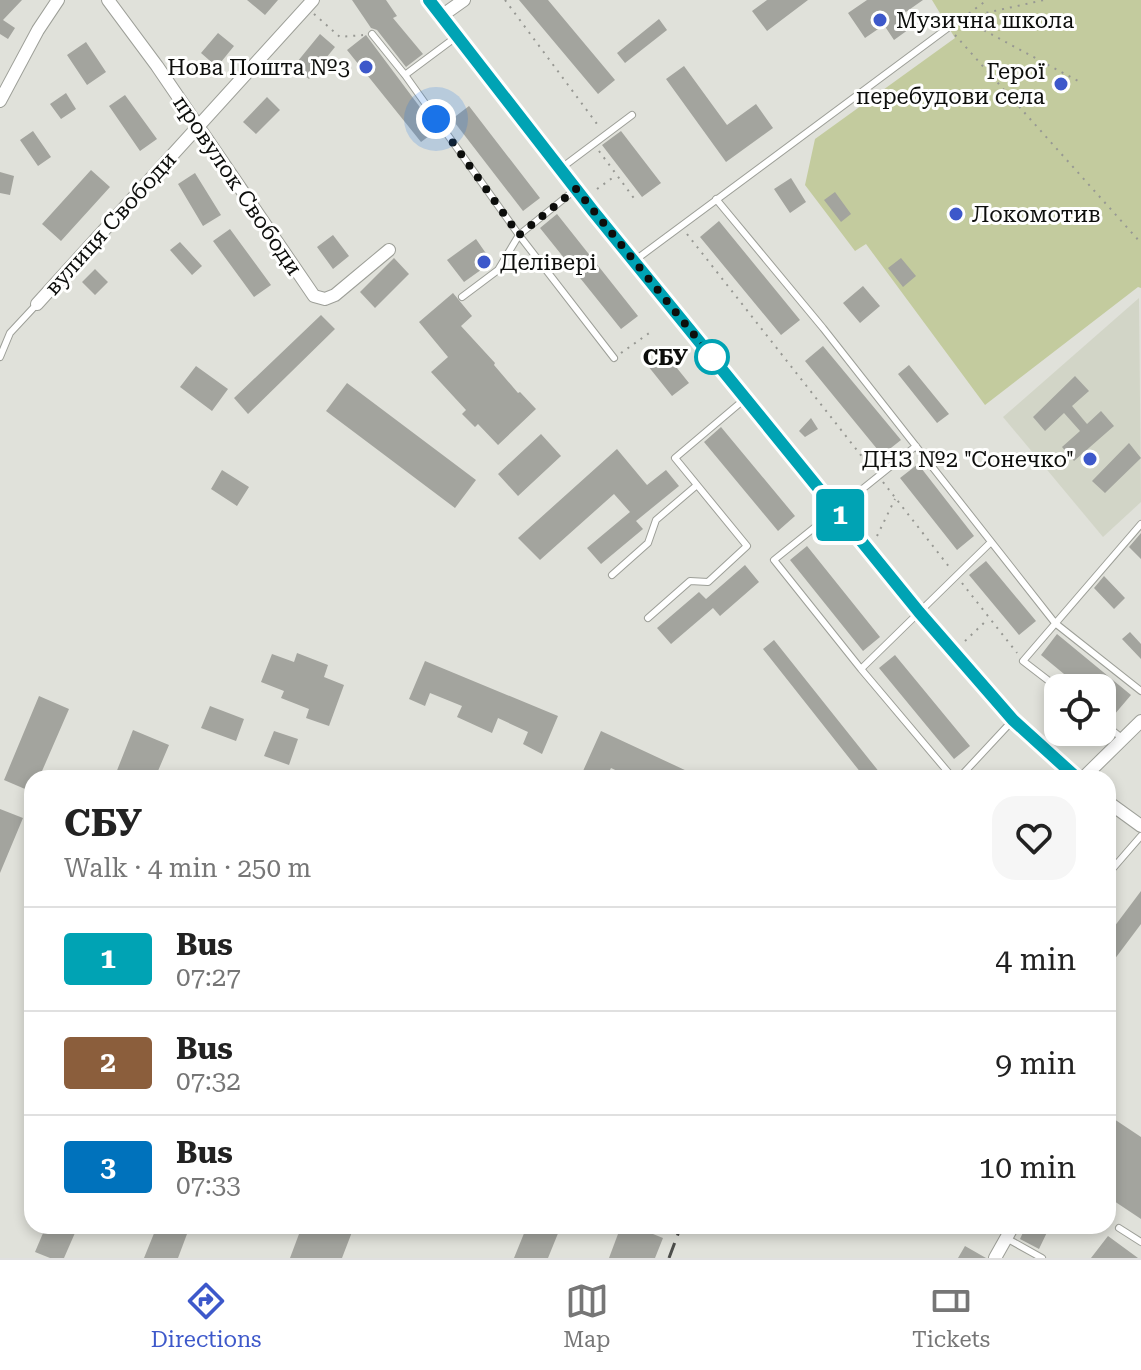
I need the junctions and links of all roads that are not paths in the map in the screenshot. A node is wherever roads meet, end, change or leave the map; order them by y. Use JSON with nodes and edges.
{"nodes":[{"id":1,"x":58,"y":0,"type":"edge"},
{"id":2,"x":108,"y":0,"type":"edge"},
{"id":3,"x":429,"y":0,"type":"edge"},
{"id":4,"x":464,"y":0,"type":"edge"},
{"id":5,"x":310,"y":4,"type":"edge"},
{"id":6,"x":440,"y":17,"type":"junction"},
{"id":7,"x":949,"y":27,"type":"road end"},
{"id":8,"x":372,"y":34,"type":"road end"},
{"id":9,"x":456,"y":37,"type":"junction"},
{"id":10,"x":405,"y":75,"type":"junction"},
{"id":11,"x":0,"y":101,"type":"edge"},
{"id":12,"x":632,"y":115,"type":"dead end"},
{"id":13,"x":198,"y":125,"type":"junction"},
{"id":14,"x":560,"y":169,"type":"junction"},
{"id":15,"x":576,"y":189,"type":"junction"},
{"id":16,"x":716,"y":199,"type":"junction"},
{"id":17,"x":519,"y":235,"type":"junction"},
{"id":18,"x":389,"y":250,"type":"dead end"},
{"id":19,"x":634,"y":261,"type":"junction"},
{"id":20,"x":462,"y":297,"type":"dead end"},
{"id":21,"x":37,"y":304,"type":"joint"},
{"id":22,"x":0,"y":357,"type":"edge"},
{"id":23,"x":614,"y":358,"type":"road end"},
{"id":24,"x":746,"y":398,"type":"junction"},
{"id":25,"x":916,"y":446,"type":"junction"},
{"id":26,"x":697,"y":485,"type":"junction"},
{"id":27,"x":835,"y":509,"type":"junction"},
{"id":28,"x":1141,"y":524,"type":"edge"},
{"id":29,"x":991,"y":542,"type":"junction"},
{"id":30,"x":612,"y":575,"type":"dead end"},
{"id":31,"x":919,"y":612,"type":"junction"},
{"id":32,"x":648,"y":618,"type":"dead end"},
{"id":33,"x":1055,"y":623,"type":"junction"},
{"id":34,"x":861,"y":669,"type":"junction"},
{"id":35,"x":1044,"y":677,"type":"edge"},
{"id":36,"x":1141,"y":691,"type":"edge"},
{"id":37,"x":1013,"y":720,"type":"junction"},
{"id":38,"x":1141,"y":721,"type":"edge"},
{"id":39,"x":1116,"y":733,"type":"edge"},
{"id":40,"x":1123,"y":739,"type":"junction"},
{"id":41,"x":946,"y":770,"type":"edge"},
{"id":42,"x":966,"y":770,"type":"edge"},
{"id":43,"x":1071,"y":770,"type":"edge"},
{"id":44,"x":1089,"y":770,"type":"edge"},
{"id":45,"x":1116,"y":808,"type":"edge"},
{"id":46,"x":1141,"y":826,"type":"edge"},
{"id":47,"x":1141,"y":836,"type":"edge"},
{"id":48,"x":1116,"y":865,"type":"edge"},
{"id":49,"x":1119,"y":1228,"type":"dead end"},
{"id":50,"x":1009,"y":1234,"type":"edge"},
{"id":51,"x":1012,"y":1234,"type":"edge"},
{"id":52,"x":1141,"y":1242,"type":"edge"},
{"id":53,"x":995,"y":1258,"type":"edge"},
{"id":54,"x":1042,"y":1258,"type":"edge"}],
"edges":[{"from":1,"to":11,"type":"street"},
{"from":2,"to":13,"type":"street","name":"провулок Свободи"},
{"from":3,"to":6,"type":"street"},
{"from":4,"to":6,"type":"street"},
{"from":5,"to":13,"type":"street","name":"вулиця Свободи"},
{"from":6,"to":9,"type":"street"},
{"from":7,"to":16,"type":"lane"},
{"from":8,"to":10,"type":"lane"},
{"from":9,"to":10,"type":"lane"},
{"from":9,"to":14,"type":"street"},
{"from":10,"to":17,"type":"lane"},
{"from":12,"to":14,"type":"lane"},
{"from":13,"to":18,"type":"street","name":"провулок Свободи"},
{"from":13,"to":21,"type":"street","name":"вулиця Свободи"},
{"from":14,"to":15,"type":"street"},
{"from":15,"to":17,"type":"lane"},
{"from":15,"to":19,"type":"street"},
{"from":16,"to":19,"type":"lane"},
{"from":16,"to":25,"type":"lane"},
{"from":17,"to":20,"type":"lane"},
{"from":17,"to":23,"type":"lane"},
{"from":19,"to":24,"type":"street"},
{"from":21,"to":22,"type":"lane"},
{"from":24,"to":26,"type":"lane"},
{"from":24,"to":27,"type":"street"},
{"from":25,"to":27,"type":"lane"},
{"from":25,"to":29,"type":"lane"},
{"from":26,"to":30,"type":"lane"},
{"from":26,"to":32,"type":"lane"},
{"from":27,"to":31,"type":"street"},
{"from":27,"to":34,"type":"lane"},
{"from":28,"to":33,"type":"lane"},
{"from":29,"to":31,"type":"lane"},
{"from":29,"to":33,"type":"lane"},
{"from":31,"to":34,"type":"lane"},
{"from":31,"to":37,"type":"street"},
{"from":33,"to":35,"type":"lane"},
{"from":33,"to":36,"type":"lane"},
{"from":34,"to":41,"type":"lane"},
{"from":37,"to":42,"type":"lane"},
{"from":37,"to":43,"type":"street"},
{"from":38,"to":40,"type":"street"},
{"from":39,"to":40,"type":"lane"},
{"from":40,"to":44,"type":"street"},
{"from":45,"to":46,"type":"street"},
{"from":47,"to":48,"type":"lane"},
{"from":49,"to":52,"type":"lane"},
{"from":50,"to":53,"type":"street"},
{"from":51,"to":54,"type":"lane"}]}
